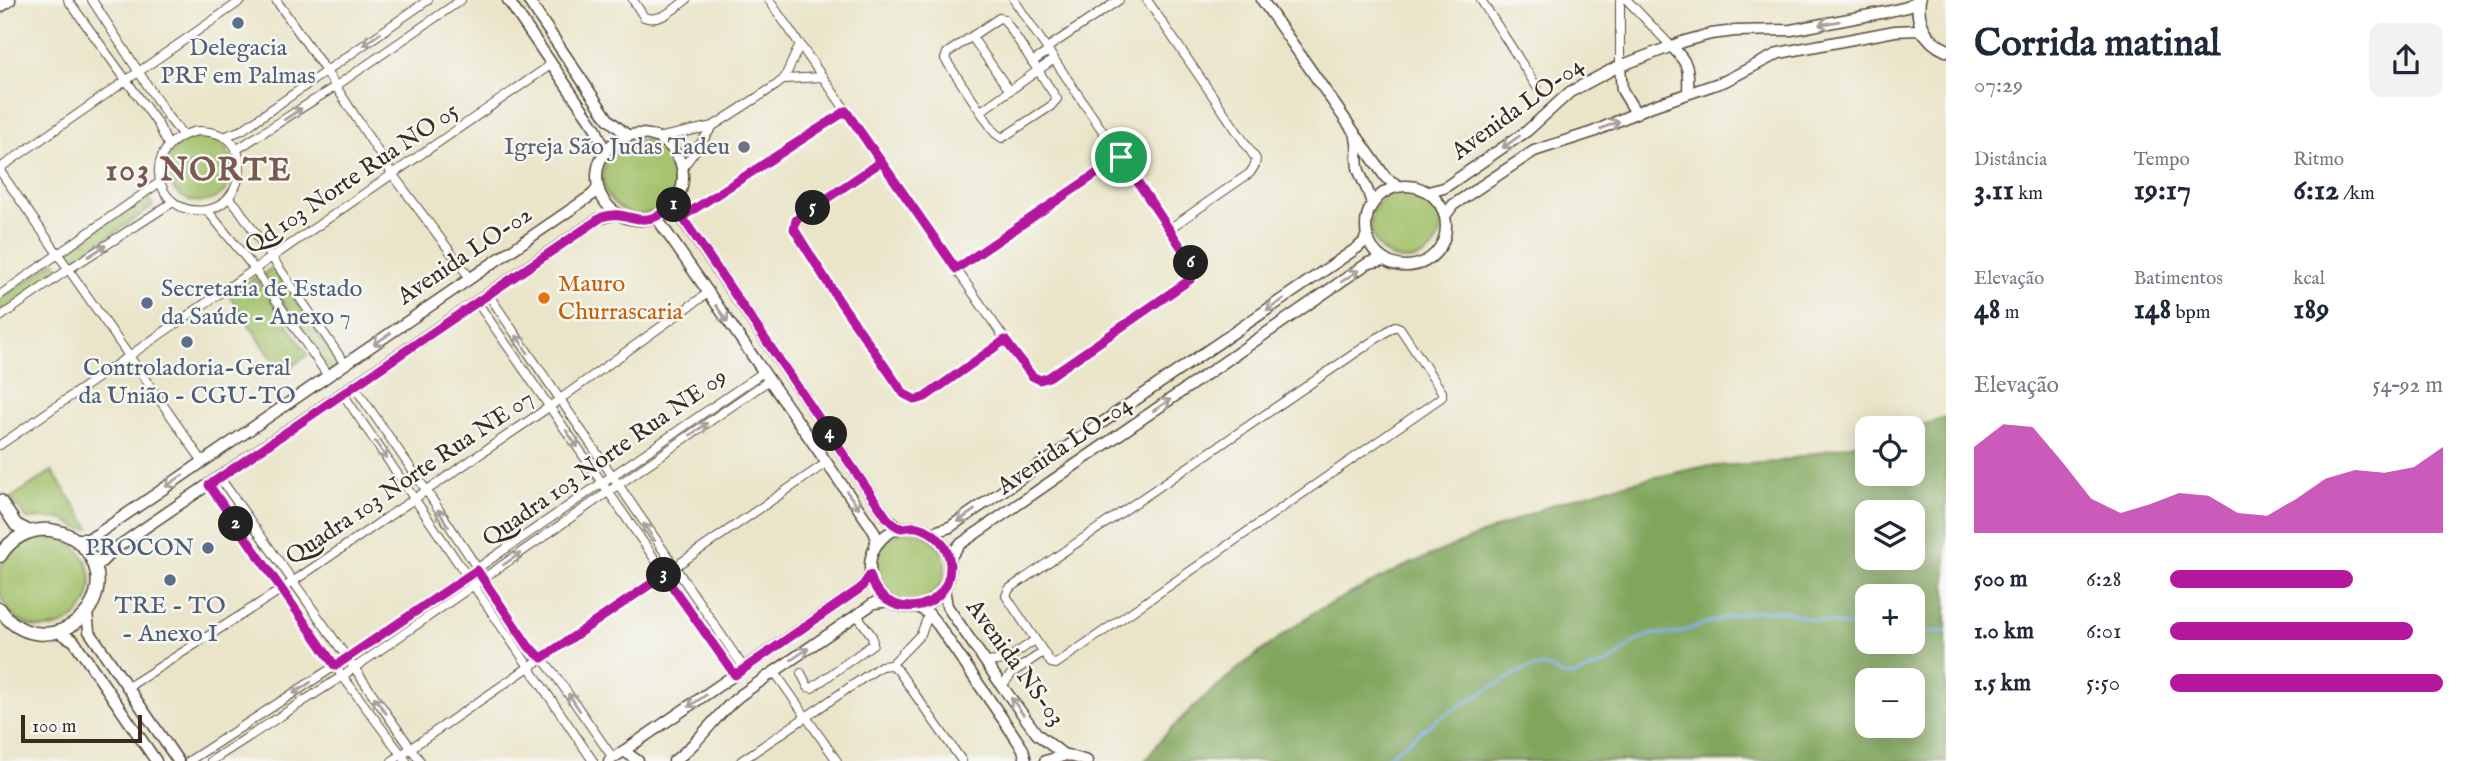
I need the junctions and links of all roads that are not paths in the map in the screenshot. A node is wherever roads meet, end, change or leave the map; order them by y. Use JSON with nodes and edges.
{"nodes":[{"id":1,"x":9,"y":0,"type":"edge"},
{"id":2,"x":68,"y":0,"type":"edge"},
{"id":3,"x":92,"y":0,"type":"edge"},
{"id":4,"x":242,"y":0,"type":"edge"},
{"id":5,"x":276,"y":0,"type":"edge"},
{"id":6,"x":428,"y":0,"type":"edge"},
{"id":7,"x":461,"y":0,"type":"edge"},
{"id":8,"x":508,"y":0,"type":"edge"},
{"id":9,"x":528,"y":0,"type":"edge"},
{"id":10,"x":633,"y":0,"type":"edge"},
{"id":11,"x":686,"y":0,"type":"edge"},
{"id":12,"x":769,"y":0,"type":"edge"},
{"id":13,"x":1014,"y":0,"type":"edge"},
{"id":14,"x":1119,"y":0,"type":"edge"},
{"id":15,"x":1147,"y":0,"type":"edge"},
{"id":16,"x":1262,"y":0,"type":"edge"},
{"id":17,"x":1481,"y":0,"type":"edge"},
{"id":18,"x":1620,"y":0,"type":"edge"},
{"id":19,"x":1627,"y":0,"type":"edge"},
{"id":20,"x":1919,"y":0,"type":"edge"},
{"id":21,"x":0,"y":6,"type":"edge"},
{"id":22,"x":1927,"y":35,"type":"junction"},
{"id":23,"x":972,"y":37,"type":"junction"},
{"id":24,"x":800,"y":44,"type":"junction"},
{"id":25,"x":1671,"y":46,"type":"junction"},
{"id":26,"x":1946,"y":50,"type":"edge"},
{"id":27,"x":1050,"y":53,"type":"junction"},
{"id":28,"x":552,"y":64,"type":"junction"},
{"id":29,"x":1035,"y":66,"type":"junction"},
{"id":30,"x":1620,"y":66,"type":"junction"},
{"id":31,"x":326,"y":71,"type":"junction"},
{"id":32,"x":139,"y":72,"type":"junction"},
{"id":33,"x":823,"y":77,"type":"junction"},
{"id":34,"x":784,"y":79,"type":"junction"},
{"id":35,"x":126,"y":81,"type":"junction"},
{"id":36,"x":336,"y":86,"type":"junction"},
{"id":37,"x":1537,"y":87,"type":"dead end"},
{"id":38,"x":1009,"y":90,"type":"junction"},
{"id":39,"x":1688,"y":93,"type":"junction"},
{"id":40,"x":846,"y":111,"type":"junction"},
{"id":41,"x":981,"y":111,"type":"junction"},
{"id":42,"x":1636,"y":113,"type":"junction"},
{"id":43,"x":713,"y":126,"type":"junction"},
{"id":44,"x":1354,"y":132,"type":"junction"},
{"id":45,"x":182,"y":134,"type":"junction"},
{"id":46,"x":226,"y":136,"type":"junction"},
{"id":47,"x":628,"y":136,"type":"junction"},
{"id":48,"x":657,"y":138,"type":"junction"},
{"id":49,"x":167,"y":145,"type":"junction"},
{"id":50,"x":236,"y":150,"type":"junction"},
{"id":51,"x":605,"y":152,"type":"junction"},
{"id":52,"x":1121,"y":157,"type":"junction"},
{"id":53,"x":881,"y":162,"type":"junction"},
{"id":54,"x":682,"y":169,"type":"junction"},
{"id":55,"x":0,"y":170,"type":"edge"},
{"id":56,"x":393,"y":175,"type":"junction"},
{"id":57,"x":160,"y":182,"type":"junction"},
{"id":58,"x":1399,"y":186,"type":"junction"},
{"id":59,"x":598,"y":188,"type":"junction"},
{"id":60,"x":1428,"y":192,"type":"junction"},
{"id":61,"x":229,"y":199,"type":"junction"},
{"id":62,"x":173,"y":202,"type":"junction"},
{"id":63,"x":674,"y":205,"type":"junction"},
{"id":64,"x":1372,"y":205,"type":"junction"},
{"id":65,"x":207,"y":210,"type":"junction"},
{"id":66,"x":616,"y":214,"type":"junction"},
{"id":67,"x":1445,"y":216,"type":"junction"},
{"id":68,"x":656,"y":217,"type":"junction"},
{"id":69,"x":682,"y":217,"type":"junction"},
{"id":70,"x":1169,"y":229,"type":"junction"},
{"id":71,"x":1367,"y":234,"type":"junction"},
{"id":72,"x":59,"y":253,"type":"junction"},
{"id":73,"x":271,"y":257,"type":"junction"},
{"id":74,"x":1385,"y":260,"type":"junction"},
{"id":75,"x":69,"y":268,"type":"junction"},
{"id":76,"x":254,"y":268,"type":"junction"},
{"id":77,"x":956,"y":269,"type":"junction"},
{"id":78,"x":470,"y":278,"type":"junction"},
{"id":79,"x":708,"y":293,"type":"junction"},
{"id":80,"x":488,"y":294,"type":"junction"},
{"id":81,"x":0,"y":295,"type":"edge"},
{"id":82,"x":477,"y":302,"type":"junction"},
{"id":83,"x":0,"y":317,"type":"edge"},
{"id":84,"x":1005,"y":340,"type":"junction"},
{"id":85,"x":130,"y":354,"type":"junction"},
{"id":86,"x":345,"y":364,"type":"junction"},
{"id":87,"x":328,"y":376,"type":"junction"},
{"id":88,"x":765,"y":377,"type":"junction"},
{"id":89,"x":354,"y":386,"type":"junction"},
{"id":90,"x":343,"y":394,"type":"junction"},
{"id":91,"x":560,"y":399,"type":"junction"},
{"id":92,"x":549,"y":407,"type":"junction"},
{"id":93,"x":0,"y":446,"type":"edge"},
{"id":94,"x":203,"y":461,"type":"junction"},
{"id":95,"x":826,"y":463,"type":"junction"},
{"id":96,"x":612,"y":477,"type":"junction"},
{"id":97,"x":219,"y":478,"type":"junction"},
{"id":98,"x":602,"y":483,"type":"junction"},
{"id":99,"x":209,"y":485,"type":"junction"},
{"id":100,"x":618,"y":486,"type":"junction"},
{"id":101,"x":426,"y":490,"type":"junction"},
{"id":102,"x":608,"y":492,"type":"junction"},
{"id":103,"x":414,"y":499,"type":"junction"},
{"id":104,"x":0,"y":501,"type":"edge"},
{"id":105,"x":901,"y":528,"type":"junction"},
{"id":106,"x":30,"y":532,"type":"junction"},
{"id":107,"x":932,"y":533,"type":"junction"},
{"id":108,"x":0,"y":534,"type":"edge"},
{"id":109,"x":74,"y":538,"type":"junction"},
{"id":110,"x":876,"y":546,"type":"junction"},
{"id":111,"x":1,"y":553,"type":"edge"},
{"id":112,"x":949,"y":559,"type":"junction"},
{"id":113,"x":95,"y":568,"type":"junction"},
{"id":114,"x":674,"y":568,"type":"junction"},
{"id":115,"x":477,"y":570,"type":"junction"},
{"id":116,"x":664,"y":575,"type":"junction"},
{"id":117,"x":870,"y":575,"type":"junction"},
{"id":118,"x":467,"y":576,"type":"junction"},
{"id":119,"x":483,"y":579,"type":"junction"},
{"id":120,"x":293,"y":581,"type":"junction"},
{"id":121,"x":473,"y":585,"type":"junction"},
{"id":122,"x":944,"y":588,"type":"junction"},
{"id":123,"x":282,"y":589,"type":"junction"},
{"id":124,"x":888,"y":601,"type":"junction"},
{"id":125,"x":917,"y":606,"type":"junction"},
{"id":126,"x":0,"y":609,"type":"edge"},
{"id":127,"x":87,"y":612,"type":"junction"},
{"id":128,"x":929,"y":614,"type":"junction"},
{"id":129,"x":857,"y":615,"type":"junction"},
{"id":130,"x":6,"y":624,"type":"edge"},
{"id":131,"x":58,"y":632,"type":"junction"},
{"id":132,"x":1035,"y":640,"type":"junction"},
{"id":133,"x":1043,"y":652,"type":"junction"},
{"id":134,"x":346,"y":658,"type":"junction"},
{"id":135,"x":542,"y":658,"type":"junction"},
{"id":136,"x":986,"y":662,"type":"junction"},
{"id":137,"x":891,"y":665,"type":"junction"},
{"id":138,"x":335,"y":666,"type":"junction"},
{"id":139,"x":529,"y":667,"type":"junction"},
{"id":140,"x":354,"y":668,"type":"junction"},
{"id":141,"x":774,"y":671,"type":"junction"},
{"id":142,"x":740,"y":672,"type":"junction"},
{"id":143,"x":801,"y":673,"type":"dead end"},
{"id":144,"x":344,"y":675,"type":"junction"},
{"id":145,"x":1002,"y":686,"type":"junction"},
{"id":146,"x":128,"y":687,"type":"junction"},
{"id":147,"x":806,"y":717,"type":"junction"},
{"id":148,"x":411,"y":748,"type":"junction"},
{"id":149,"x":624,"y":751,"type":"junction"},
{"id":150,"x":1064,"y":755,"type":"junction"},
{"id":151,"x":403,"y":758,"type":"edge"},
{"id":152,"x":611,"y":760,"type":"edge"},
{"id":153,"x":156,"y":761,"type":"edge"},
{"id":154,"x":178,"y":761,"type":"edge"},
{"id":155,"x":189,"y":761,"type":"edge"},
{"id":156,"x":211,"y":761,"type":"edge"},
{"id":157,"x":392,"y":761,"type":"edge"},
{"id":158,"x":420,"y":761,"type":"edge"},
{"id":159,"x":593,"y":761,"type":"edge"},
{"id":160,"x":638,"y":761,"type":"edge"},
{"id":161,"x":674,"y":761,"type":"edge"},
{"id":162,"x":741,"y":761,"type":"edge"},
{"id":163,"x":837,"y":761,"type":"edge"},
{"id":164,"x":962,"y":761,"type":"edge"},
{"id":165,"x":1026,"y":761,"type":"edge"},
{"id":166,"x":1045,"y":761,"type":"edge"},
{"id":167,"x":1087,"y":761,"type":"edge"}],
"edges":[{"from":1,"to":21,"type":"main road"},
{"from":2,"to":35,"type":"street"},
{"from":3,"to":32,"type":"street"},
{"from":4,"to":32,"type":"street"},
{"from":5,"to":31,"type":"street"},
{"from":6,"to":31,"type":"street","one_way":true},
{"from":7,"to":36,"type":"street"},
{"from":8,"to":28,"type":"street"},
{"from":9,"to":47,"type":"street"},
{"from":10,"to":11,"type":"street"},
{"from":12,"to":24,"type":"street"},
{"from":13,"to":27,"type":"street"},
{"from":14,"to":27,"type":"street"},
{"from":15,"to":70,"type":"street"},
{"from":16,"to":44,"type":"street"},
{"from":17,"to":37,"type":"street"},
{"from":18,"to":30,"type":"street"},
{"from":19,"to":25,"type":"street"},
{"from":20,"to":22,"type":"main road"},
{"from":20,"to":25,"type":"street","name":"Avenida LO-04","one_way":true},
{"from":22,"to":26,"type":"main road"},
{"from":22,"to":39,"type":"street","name":"Avenida LO-04"},
{"from":23,"to":29,"type":"street"},
{"from":23,"to":38,"type":"street"},
{"from":23,"to":41,"type":"street"},
{"from":24,"to":33,"type":"street"},
{"from":24,"to":34,"type":"street"},
{"from":25,"to":30,"type":"street","name":"Avenida LO-04"},
{"from":25,"to":39,"type":"street"},
{"from":27,"to":29,"type":"street"},
{"from":27,"to":52,"type":"street"},
{"from":28,"to":51,"type":"street"},
{"from":28,"to":56,"type":"street","name":"Qd 103 Norte Rua NO 05"},
{"from":29,"to":38,"type":"street"},
{"from":29,"to":41,"type":"street"},
{"from":30,"to":42,"type":"street"},
{"from":30,"to":60,"type":"street","name":"Avenida LO-04","one_way":true},
{"from":31,"to":36,"type":"street"},
{"from":31,"to":46,"type":"street"},
{"from":32,"to":35,"type":"street"},
{"from":32,"to":45,"type":"street"},
{"from":33,"to":34,"type":"street"},
{"from":33,"to":40,"type":"street"},
{"from":34,"to":43,"type":"street"},
{"from":35,"to":49,"type":"street"},
{"from":35,"to":55,"type":"street"},
{"from":50,"to":36,"type":"street","one_way":true},
{"from":36,"to":56,"type":"street"},
{"from":38,"to":41,"type":"street"},
{"from":39,"to":42,"type":"street","name":"Avenida LO-04"},
{"from":40,"to":53,"type":"street"},
{"from":40,"to":69,"type":"street"},
{"from":67,"to":42,"type":"street","name":"Avenida LO-04","one_way":true},
{"from":43,"to":48,"type":"street"},
{"from":43,"to":54,"type":"street"},
{"from":44,"to":58,"type":"street"},
{"from":44,"to":64,"type":"street"},
{"from":45,"to":46,"type":"street"},
{"from":45,"to":49,"type":"street"},
{"from":46,"to":50,"type":"street"},
{"from":47,"to":48,"type":"street"},
{"from":47,"to":51,"type":"street"},
{"from":48,"to":54,"type":"street"},
{"from":49,"to":57,"type":"street"},
{"from":50,"to":61,"type":"street"},
{"from":51,"to":59,"type":"street"},
{"from":52,"to":70,"type":"street"},
{"from":52,"to":77,"type":"street"},
{"from":53,"to":77,"type":"street"},
{"from":53,"to":84,"type":"street"},
{"from":54,"to":63,"type":"street"},
{"from":55,"to":72,"type":"street"},
{"from":56,"to":73,"type":"street","name":"Qd 103 Norte Rua NO 05"},
{"from":56,"to":78,"type":"street"},
{"from":57,"to":62,"type":"street"},
{"from":57,"to":72,"type":"street"},
{"from":58,"to":60,"type":"street"},
{"from":58,"to":64,"type":"street"},
{"from":59,"to":66,"type":"street"},
{"from":59,"to":78,"type":"street","name":"Avenida LO-02"},
{"from":60,"to":67,"type":"street"},
{"from":61,"to":65,"type":"street"},
{"from":61,"to":73,"type":"street"},
{"from":62,"to":65,"type":"street"},
{"from":75,"to":62,"type":"street","one_way":true},
{"from":63,"to":68,"type":"street"},
{"from":63,"to":69,"type":"street"},
{"from":64,"to":71,"type":"street"},
{"from":65,"to":76,"type":"street"},
{"from":66,"to":68,"type":"street"},
{"from":66,"to":80,"type":"street","name":"Avenida LO-02"},
{"from":67,"to":74,"type":"street"},
{"from":68,"to":79,"type":"street"},
{"from":69,"to":105,"type":"street"},
{"from":70,"to":84,"type":"street"},
{"from":71,"to":74,"type":"street"},
{"from":71,"to":107,"type":"street","name":"Avenida LO-04","one_way":true},
{"from":72,"to":75,"type":"street"},
{"from":72,"to":81,"type":"street"},
{"from":73,"to":76,"type":"street","name":"Qd 103 Norte Rua NO 05"},
{"from":73,"to":86,"type":"street"},
{"from":112,"to":74,"type":"street","name":"Avenida LO-04","one_way":true},
{"from":75,"to":83,"type":"street"},
{"from":75,"to":85,"type":"street"},
{"from":76,"to":85,"type":"street","name":"Qd 103 Norte Rua NO 05"},
{"from":76,"to":87,"type":"street"},
{"from":77,"to":84,"type":"street"},
{"from":78,"to":86,"type":"street","name":"Avenida LO-02","one_way":true},
{"from":79,"to":88,"type":"street","one_way":true},
{"from":79,"to":91,"type":"street","name":"Quadra 103 Norte Rua NE 07"},
{"from":80,"to":82,"type":"street","name":"Avenida LO-02"},
{"from":91,"to":80,"type":"street","one_way":true},
{"from":82,"to":89,"type":"street","name":"Avenida LO-02"},
{"from":82,"to":92,"type":"street"},
{"from":85,"to":93,"type":"street","name":"Qd 103 Norte Rua NO 05"},
{"from":85,"to":94,"type":"street"},
{"from":86,"to":87,"type":"street","name":"Avenida LO-02"},
{"from":87,"to":94,"type":"street","name":"Avenida LO-02"},
{"from":88,"to":95,"type":"street"},
{"from":88,"to":96,"type":"street","name":"Quadra 103 Norte Rua NE 09"},
{"from":100,"to":88,"type":"street","name":"Quadra 103 Norte Rua NE 09","one_way":true},
{"from":89,"to":90,"type":"street","name":"Avenida LO-02"},
{"from":89,"to":101,"type":"street"},
{"from":90,"to":97,"type":"street","name":"Avenida LO-02"},
{"from":90,"to":103,"type":"street","one_way":true},
{"from":91,"to":92,"type":"street","name":"Quadra 103 Norte Rua NE 07"},
{"from":91,"to":96,"type":"street"},
{"from":92,"to":98,"type":"street","one_way":true},
{"from":92,"to":101,"type":"street","name":"Quadra 103 Norte Rua NE 07"},
{"from":94,"to":109,"type":"street","name":"Avenida LO-02","one_way":true},
{"from":95,"to":110,"type":"street","one_way":true},
{"from":95,"to":114,"type":"street"},
{"from":96,"to":98,"type":"street","name":"Quadra 103 Norte Rua NE 09"},
{"from":96,"to":100,"type":"street"},
{"from":97,"to":99,"type":"street","name":"Avenida LO-02"},
{"from":97,"to":120,"type":"street"},
{"from":98,"to":102,"type":"street"},
{"from":98,"to":115,"type":"street","name":"Quadra 103 Norte Rua NE 09"},
{"from":99,"to":113,"type":"street","name":"Avenida LO-02"},
{"from":99,"to":123,"type":"street"},
{"from":100,"to":102,"type":"street","name":"Quadra 103 Norte Rua NE 09"},
{"from":114,"to":100,"type":"street","one_way":true},
{"from":101,"to":103,"type":"street","name":"Quadra 103 Norte Rua NE 07"},
{"from":115,"to":101,"type":"street","one_way":true},
{"from":102,"to":116,"type":"street"},
{"from":119,"to":102,"type":"street","name":"Quadra 103 Norte Rua NE 09","one_way":true},
{"from":103,"to":118,"type":"street"},
{"from":103,"to":120,"type":"street","name":"Quadra 103 Norte Rua NE 07"},
{"from":104,"to":106,"type":"main road"},
{"from":105,"to":107,"type":"street"},
{"from":105,"to":110,"type":"street"},
{"from":106,"to":109,"type":"main road"},
{"from":106,"to":111,"type":"main road"},
{"from":107,"to":112,"type":"street"},
{"from":108,"to":111,"type":"main road"},
{"from":109,"to":113,"type":"main road"},
{"from":110,"to":117,"type":"street"},
{"from":112,"to":122,"type":"street","name":"Avenida NS-03"},
{"from":113,"to":127,"type":"main road"},
{"from":114,"to":116,"type":"street"},
{"from":114,"to":142,"type":"street"},
{"from":115,"to":118,"type":"street","name":"Quadra 103 Norte Rua NE 09"},
{"from":115,"to":119,"type":"street"},
{"from":116,"to":135,"type":"street"},
{"from":116,"to":142,"type":"street"},
{"from":117,"to":124,"type":"street"},
{"from":117,"to":142,"type":"street"},
{"from":118,"to":121,"type":"street"},
{"from":118,"to":134,"type":"street","name":"Quadra 103 Norte Rua NE 09"},
{"from":119,"to":121,"type":"street","name":"Quadra 103 Norte Rua NE 09"},
{"from":119,"to":135,"type":"street"},
{"from":120,"to":123,"type":"street","name":"Quadra 103 Norte Rua NE 07"},
{"from":120,"to":134,"type":"street"},
{"from":121,"to":139,"type":"street"},
{"from":121,"to":140,"type":"street","name":"Quadra 103 Norte Rua NE 09"},
{"from":122,"to":125,"type":"street","name":"Avenida NS-03"},
{"from":122,"to":136,"type":"street","name":"Avenida NS-03"},
{"from":123,"to":138,"type":"street"},
{"from":123,"to":146,"type":"street","name":"Quadra 103 Norte Rua NE 07"},
{"from":124,"to":125,"type":"street","name":"Avenida NS-03"},
{"from":124,"to":129,"type":"street"},
{"from":125,"to":128,"type":"street","name":"Avenida NS-03"},
{"from":126,"to":130,"type":"main road"},
{"from":127,"to":131,"type":"main road"},
{"from":127,"to":146,"type":"street"},
{"from":128,"to":137,"type":"street"},
{"from":128,"to":165,"type":"street","name":"Avenida NS-03"},
{"from":141,"to":129,"type":"street","one_way":true},
{"from":129,"to":143,"type":"street"},
{"from":130,"to":131,"type":"main road"},
{"from":131,"to":153,"type":"street"},
{"from":132,"to":133,"type":"street"},
{"from":132,"to":133,"type":"street"},
{"from":132,"to":136,"type":"street"},
{"from":133,"to":145,"type":"street"},
{"from":134,"to":138,"type":"street","name":"Quadra 103 Norte Rua NE 09"},
{"from":134,"to":140,"type":"street"},
{"from":135,"to":139,"type":"street"},
{"from":152,"to":135,"type":"street","one_way":true},
{"from":136,"to":145,"type":"street","name":"Avenida NS-03"},
{"from":137,"to":147,"type":"street"},
{"from":137,"to":164,"type":"street"},
{"from":138,"to":144,"type":"street"},
{"from":138,"to":155,"type":"street","name":"Quadra 103 Norte Rua NE 09","one_way":true},
{"from":139,"to":148,"type":"street"},
{"from":139,"to":159,"type":"street"},
{"from":140,"to":144,"type":"street","name":"Quadra 103 Norte Rua NE 09"},
{"from":148,"to":140,"type":"street","one_way":true},
{"from":141,"to":147,"type":"street"},
{"from":141,"to":161,"type":"street"},
{"from":142,"to":149,"type":"street","one_way":true},
{"from":144,"to":151,"type":"street"},
{"from":144,"to":156,"type":"street","name":"Quadra 103 Norte Rua NE 09"},
{"from":150,"to":145,"type":"street","name":"Avenida NS-03","one_way":true},
{"from":146,"to":154,"type":"street"},
{"from":147,"to":162,"type":"street"},
{"from":147,"to":163,"type":"street"},
{"from":148,"to":151,"type":"street"},
{"from":148,"to":158,"type":"street"},
{"from":149,"to":152,"type":"street"},
{"from":149,"to":160,"type":"street"},
{"from":150,"to":166,"type":"street","name":"Avenida NS-03"},
{"from":150,"to":167,"type":"street","name":"Avenida NS-03"},
{"from":151,"to":157,"type":"street"}]}
